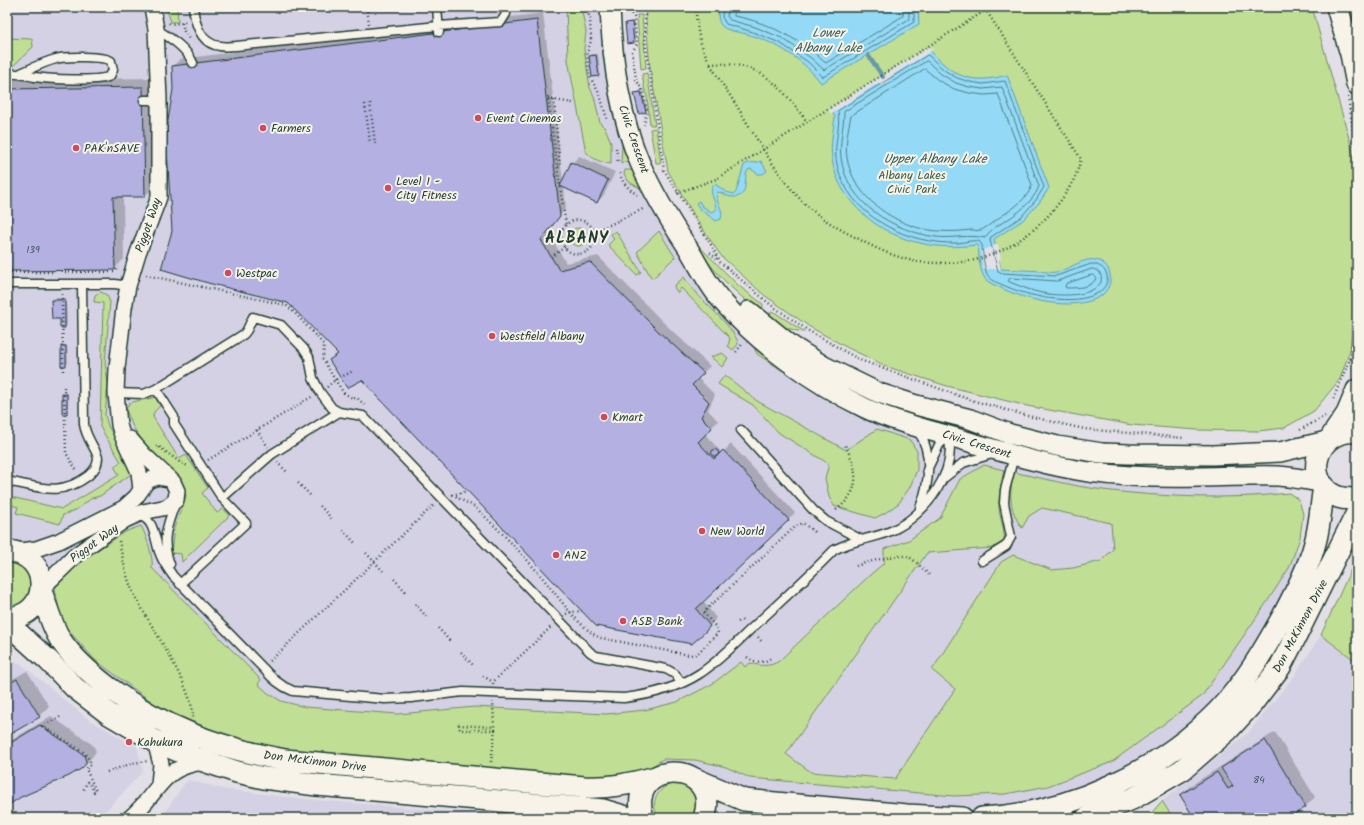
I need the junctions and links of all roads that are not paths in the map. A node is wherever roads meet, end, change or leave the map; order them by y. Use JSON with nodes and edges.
{"nodes":[{"id":1,"x":152,"y":7,"type":"edge"},
{"id":2,"x":193,"y":7,"type":"edge"},
{"id":3,"x":437,"y":7,"type":"edge"},
{"id":4,"x":506,"y":7,"type":"edge"},
{"id":5,"x":610,"y":7,"type":"edge"},
{"id":6,"x":1337,"y":7,"type":"edge"},
{"id":7,"x":156,"y":29,"type":"junction"},
{"id":8,"x":439,"y":29,"type":"junction"},
{"id":9,"x":192,"y":63,"type":"dead end"},
{"id":10,"x":21,"y":73,"type":"junction"},
{"id":11,"x":7,"y":74,"type":"edge"},
{"id":12,"x":1357,"y":84,"type":"edge"},
{"id":13,"x":144,"y":100,"type":"dead end"},
{"id":14,"x":159,"y":100,"type":"junction"},
{"id":15,"x":700,"y":254,"type":"junction"},
{"id":16,"x":7,"y":284,"type":"edge"},
{"id":17,"x":82,"y":284,"type":"junction"},
{"id":18,"x":128,"y":286,"type":"junction"},
{"id":19,"x":156,"y":389,"type":"junction"},
{"id":20,"x":1357,"y":390,"type":"edge"},
{"id":21,"x":116,"y":393,"type":"junction"},
{"id":22,"x":916,"y":405,"type":"junction"},
{"id":23,"x":339,"y":412,"type":"junction"},
{"id":24,"x":118,"y":416,"type":"junction"},
{"id":25,"x":914,"y":426,"type":"junction"},
{"id":26,"x":992,"y":428,"type":"junction"},
{"id":27,"x":741,"y":430,"type":"dead end"},
{"id":28,"x":1357,"y":432,"type":"edge"},
{"id":29,"x":948,"y":436,"type":"junction"},
{"id":30,"x":1329,"y":439,"type":"junction"},
{"id":31,"x":1007,"y":453,"type":"junction"},
{"id":32,"x":927,"y":470,"type":"junction"},
{"id":33,"x":944,"y":478,"type":"junction"},
{"id":34,"x":170,"y":479,"type":"junction"},
{"id":35,"x":7,"y":480,"type":"edge"},
{"id":36,"x":1322,"y":484,"type":"junction"},
{"id":37,"x":141,"y":490,"type":"junction"},
{"id":38,"x":222,"y":498,"type":"junction"},
{"id":39,"x":1357,"y":498,"type":"edge"},
{"id":40,"x":176,"y":500,"type":"junction"},
{"id":41,"x":919,"y":511,"type":"junction"},
{"id":42,"x":1357,"y":513,"type":"edge"},
{"id":43,"x":137,"y":515,"type":"junction"},
{"id":44,"x":860,"y":539,"type":"junction"},
{"id":45,"x":10,"y":550,"type":"edge"},
{"id":46,"x":982,"y":561,"type":"dead end"},
{"id":47,"x":180,"y":584,"type":"junction"},
{"id":48,"x":41,"y":590,"type":"junction"},
{"id":49,"x":7,"y":618,"type":"edge"},
{"id":50,"x":7,"y":623,"type":"edge"},
{"id":51,"x":680,"y":683,"type":"junction"},
{"id":52,"x":154,"y":751,"type":"junction"},
{"id":53,"x":204,"y":762,"type":"junction"},
{"id":54,"x":656,"y":778,"type":"junction"},
{"id":55,"x":695,"y":779,"type":"junction"},
{"id":56,"x":159,"y":784,"type":"junction"},
{"id":57,"x":137,"y":816,"type":"edge"},
{"id":58,"x":630,"y":818,"type":"edge"},
{"id":59,"x":643,"y":818,"type":"edge"},
{"id":60,"x":704,"y":818,"type":"edge"},
{"id":61,"x":962,"y":818,"type":"edge"},
{"id":62,"x":982,"y":818,"type":"edge"},
{"id":63,"x":1087,"y":818,"type":"edge"}],
"edges":[{"from":1,"to":7,"type":"street","name":"Piggot Way"},
{"from":2,"to":8,"type":"lane"},
{"from":3,"to":8,"type":"lane"},
{"from":4,"to":8,"type":"lane"},
{"from":5,"to":15,"type":"street","name":"Civic Crescent"},
{"from":6,"to":12,"type":"main road"},
{"from":7,"to":9,"type":"lane"},
{"from":7,"to":14,"type":"street","name":"Piggot Way"},
{"from":10,"to":10,"type":"lane"},
{"from":10,"to":11,"type":"lane"},
{"from":13,"to":14,"type":"lane"},
{"from":14,"to":18,"type":"street","name":"Piggot Way"},
{"from":15,"to":22,"type":"street","name":"Civic Crescent"},
{"from":15,"to":25,"type":"street","name":"Civic Crescent"},
{"from":16,"to":17,"type":"lane"},
{"from":17,"to":18,"type":"lane"},
{"from":17,"to":35,"type":"lane"},
{"from":18,"to":21,"type":"street","name":"Piggot Way"},
{"from":19,"to":21,"type":"lane"},
{"from":19,"to":23,"type":"lane"},
{"from":19,"to":38,"type":"lane"},
{"from":20,"to":30,"type":"main road"},
{"from":21,"to":24,"type":"street","name":"Piggot Way"},
{"from":22,"to":26,"type":"street","name":"Civic Crescent"},
{"from":22,"to":29,"type":"street"},
{"from":23,"to":38,"type":"lane"},
{"from":23,"to":51,"type":"lane"},
{"from":24,"to":34,"type":"street","name":"Piggot Way"},
{"from":24,"to":37,"type":"street","name":"Piggot Way"},
{"from":25,"to":29,"type":"street","name":"Civic Crescent"},
{"from":25,"to":32,"type":"lane"},
{"from":26,"to":29,"type":"street"},
{"from":26,"to":30,"type":"street","name":"Civic Crescent"},
{"from":27,"to":44,"type":"lane"},
{"from":28,"to":30,"type":"main road"},
{"from":29,"to":31,"type":"street","name":"Civic Crescent"},
{"from":29,"to":32,"type":"lane"},
{"from":29,"to":33,"type":"lane"},
{"from":30,"to":36,"type":"main road","name":"Don McKinnon Drive"},
{"from":31,"to":33,"type":"lane"},
{"from":31,"to":36,"type":"street","name":"Civic Crescent"},
{"from":31,"to":46,"type":"lane"},
{"from":32,"to":41,"type":"lane"},
{"from":33,"to":41,"type":"lane"},
{"from":34,"to":37,"type":"street","name":"Piggot Way"},
{"from":34,"to":40,"type":"street","name":"Piggot Way"},
{"from":36,"to":39,"type":"main road"},
{"from":36,"to":62,"type":"main road","name":"Don McKinnon Drive"},
{"from":37,"to":45,"type":"street","name":"Piggot Way"},
{"from":38,"to":47,"type":"lane"},
{"from":40,"to":43,"type":"street","name":"Piggot Way"},
{"from":40,"to":47,"type":"lane"},
{"from":41,"to":44,"type":"lane"},
{"from":42,"to":63,"type":"main road","name":"Don McKinnon Drive"},
{"from":43,"to":47,"type":"lane"},
{"from":43,"to":48,"type":"street","name":"Piggot Way"},
{"from":44,"to":51,"type":"lane"},
{"from":45,"to":48,"type":"main road","name":"Don McKinnon Drive"},
{"from":47,"to":51,"type":"lane"},
{"from":48,"to":49,"type":"main road"},
{"from":48,"to":54,"type":"main road","name":"Don McKinnon Drive"},
{"from":50,"to":52,"type":"main road","name":"Don McKinnon Drive"},
{"from":52,"to":53,"type":"main road","name":"Don McKinnon Drive"},
{"from":52,"to":56,"type":"street"},
{"from":53,"to":56,"type":"street"},
{"from":53,"to":58,"type":"main road","name":"Don McKinnon Drive"},
{"from":54,"to":55,"type":"main road","name":"Don McKinnon Drive"},
{"from":54,"to":59,"type":"main road"},
{"from":55,"to":60,"type":"main road"},
{"from":55,"to":61,"type":"main road"},
{"from":56,"to":57,"type":"street"}]}
